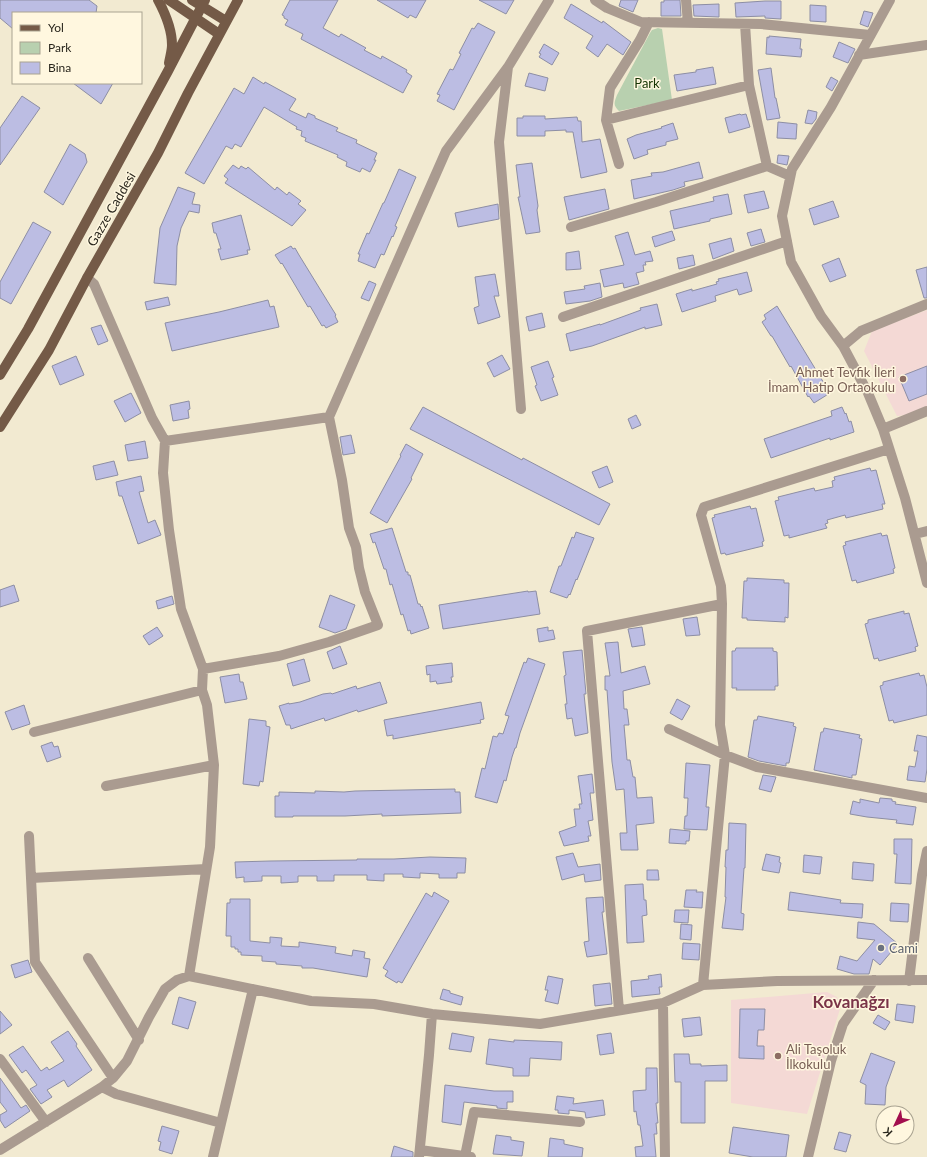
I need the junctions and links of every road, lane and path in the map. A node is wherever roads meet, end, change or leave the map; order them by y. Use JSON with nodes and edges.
{"nodes":[{"id":1,"x":158,"y":0,"type":"edge"},
{"id":2,"x":169,"y":0,"type":"edge"},
{"id":3,"x":192,"y":0,"type":"edge"},
{"id":4,"x":238,"y":0,"type":"edge"},
{"id":5,"x":549,"y":0,"type":"edge"},
{"id":6,"x":595,"y":0,"type":"edge"},
{"id":7,"x":686,"y":0,"type":"edge"},
{"id":8,"x":890,"y":0,"type":"edge"},
{"id":9,"x":203,"y":3,"type":"edge"},
{"id":10,"x":196,"y":17,"type":"junction"},
{"id":11,"x":226,"y":21,"type":"junction"},
{"id":12,"x":649,"y":22,"type":"junction"},
{"id":13,"x":688,"y":23,"type":"junction"},
{"id":14,"x":745,"y":24,"type":"junction"},
{"id":15,"x":219,"y":34,"type":"junction"},
{"id":16,"x":870,"y":35,"type":"junction"},
{"id":17,"x":927,"y":45,"type":"edge"},
{"id":18,"x":859,"y":55,"type":"junction"},
{"id":19,"x":508,"y":67,"type":"junction"},
{"id":20,"x":168,"y":72,"type":"junction"},
{"id":21,"x":749,"y":85,"type":"junction"},
{"id":22,"x":606,"y":120,"type":"junction"},
{"id":23,"x":619,"y":164,"type":"dead end"},
{"id":24,"x":767,"y":166,"type":"junction"},
{"id":25,"x":790,"y":176,"type":"junction"},
{"id":26,"x":572,"y":227,"type":"dead end"},
{"id":27,"x":787,"y":241,"type":"junction"},
{"id":28,"x":86,"y":278,"type":"junction"},
{"id":29,"x":927,"y":304,"type":"edge"},
{"id":30,"x":562,"y":317,"type":"dead end"},
{"id":31,"x":844,"y":346,"type":"junction"},
{"id":32,"x":0,"y":375,"type":"edge"},
{"id":33,"x":521,"y":409,"type":"dead end"},
{"id":34,"x":927,"y":411,"type":"edge"},
{"id":35,"x":329,"y":418,"type":"junction"},
{"id":36,"x":0,"y":427,"type":"edge"},
{"id":37,"x":882,"y":429,"type":"junction"},
{"id":38,"x":165,"y":441,"type":"junction"},
{"id":39,"x":889,"y":449,"type":"junction"},
{"id":40,"x":927,"y":531,"type":"edge"},
{"id":41,"x":914,"y":534,"type":"junction"},
{"id":42,"x":927,"y":583,"type":"edge"},
{"id":43,"x":722,"y":604,"type":"junction"},
{"id":44,"x":203,"y":669,"type":"junction"},
{"id":45,"x":202,"y":690,"type":"junction"},
{"id":46,"x":669,"y":729,"type":"dead end"},
{"id":47,"x":34,"y":732,"type":"dead end"},
{"id":48,"x":725,"y":755,"type":"junction"},
{"id":49,"x":214,"y":765,"type":"junction"},
{"id":50,"x":106,"y":786,"type":"dead end"},
{"id":51,"x":927,"y":798,"type":"edge"},
{"id":52,"x":29,"y":836,"type":"dead end"},
{"id":53,"x":927,"y":850,"type":"edge"},
{"id":54,"x":206,"y":869,"type":"junction"},
{"id":55,"x":31,"y":878,"type":"junction"},
{"id":56,"x":88,"y":958,"type":"dead end"},
{"id":57,"x":189,"y":976,"type":"junction"},
{"id":58,"x":874,"y":980,"type":"junction"},
{"id":59,"x":927,"y":980,"type":"edge"},
{"id":60,"x":909,"y":981,"type":"junction"},
{"id":61,"x":703,"y":985,"type":"junction"},
{"id":62,"x":253,"y":989,"type":"junction"},
{"id":63,"x":663,"y":1003,"type":"junction"},
{"id":64,"x":619,"y":1010,"type":"junction"},
{"id":65,"x":432,"y":1014,"type":"junction"},
{"id":66,"x":139,"y":1040,"type":"junction"},
{"id":67,"x":0,"y":1059,"type":"edge"},
{"id":68,"x":113,"y":1078,"type":"junction"},
{"id":69,"x":102,"y":1087,"type":"junction"},
{"id":70,"x":46,"y":1122,"type":"junction"},
{"id":71,"x":580,"y":1122,"type":"dead end"},
{"id":72,"x":220,"y":1123,"type":"junction"},
{"id":73,"x":0,"y":1150,"type":"edge"},
{"id":74,"x":419,"y":1154,"type":"edge"},
{"id":75,"x":213,"y":1157,"type":"edge"},
{"id":76,"x":468,"y":1157,"type":"edge"},
{"id":77,"x":665,"y":1157,"type":"edge"},
{"id":78,"x":808,"y":1157,"type":"edge"}],
"edges":[{"from":1,"to":20,"type":"main road"},
{"from":2,"to":10,"type":"main road"},
{"from":3,"to":9,"type":"main road"},
{"from":4,"to":11,"type":"main road","name":"Gazze Caddesi"},
{"from":5,"to":19,"type":"street"},
{"from":6,"to":12,"type":"street"},
{"from":7,"to":13,"type":"street"},
{"from":8,"to":16,"type":"street"},
{"from":9,"to":10,"type":"main road","name":"Gazze Caddesi"},
{"from":9,"to":11,"type":"main road"},
{"from":10,"to":15,"type":"main road"},
{"from":10,"to":20,"type":"main road","name":"Gazze Caddesi"},
{"from":11,"to":15,"type":"main road","name":"Gazze Caddesi"},
{"from":12,"to":13,"type":"street"},
{"from":12,"to":22,"type":"street"},
{"from":13,"to":14,"type":"street"},
{"from":14,"to":16,"type":"street"},
{"from":14,"to":21,"type":"street"},
{"from":15,"to":28,"type":"main road","name":"Gazze Caddesi"},
{"from":16,"to":18,"type":"street"},
{"from":17,"to":18,"type":"street"},
{"from":18,"to":25,"type":"street"},
{"from":19,"to":33,"type":"street"},
{"from":19,"to":35,"type":"street"},
{"from":20,"to":32,"type":"main road","name":"Gazze Caddesi"},
{"from":21,"to":22,"type":"street"},
{"from":21,"to":24,"type":"street"},
{"from":22,"to":23,"type":"street"},
{"from":24,"to":25,"type":"street"},
{"from":24,"to":26,"type":"street"},
{"from":25,"to":27,"type":"street"},
{"from":27,"to":30,"type":"street"},
{"from":27,"to":31,"type":"street"},
{"from":28,"to":36,"type":"main road","name":"Gazze Caddesi"},
{"from":28,"to":38,"type":"street"},
{"from":29,"to":31,"type":"street"},
{"from":31,"to":37,"type":"street"},
{"from":34,"to":37,"type":"street"},
{"from":35,"to":38,"type":"street"},
{"from":35,"to":44,"type":"street"},
{"from":37,"to":39,"type":"street"},
{"from":38,"to":44,"type":"street"},
{"from":39,"to":41,"type":"street"},
{"from":39,"to":43,"type":"street"},
{"from":40,"to":41,"type":"street"},
{"from":41,"to":42,"type":"street"},
{"from":43,"to":48,"type":"street"},
{"from":43,"to":64,"type":"street"},
{"from":44,"to":45,"type":"street"},
{"from":45,"to":47,"type":"street"},
{"from":45,"to":49,"type":"street"},
{"from":46,"to":48,"type":"street"},
{"from":48,"to":51,"type":"street"},
{"from":48,"to":61,"type":"street"},
{"from":49,"to":50,"type":"street"},
{"from":49,"to":54,"type":"street"},
{"from":52,"to":55,"type":"street"},
{"from":53,"to":60,"type":"street"},
{"from":54,"to":55,"type":"street"},
{"from":54,"to":57,"type":"street"},
{"from":55,"to":68,"type":"street"},
{"from":56,"to":66,"type":"street"},
{"from":57,"to":62,"type":"street"},
{"from":57,"to":66,"type":"street"},
{"from":58,"to":60,"type":"street"},
{"from":58,"to":61,"type":"street"},
{"from":58,"to":78,"type":"street"},
{"from":59,"to":60,"type":"street"},
{"from":61,"to":63,"type":"street"},
{"from":62,"to":65,"type":"street"},
{"from":62,"to":72,"type":"street"},
{"from":63,"to":64,"type":"street"},
{"from":63,"to":77,"type":"street"},
{"from":64,"to":65,"type":"street"},
{"from":65,"to":74,"type":"street"},
{"from":66,"to":68,"type":"street"},
{"from":67,"to":70,"type":"street"},
{"from":68,"to":69,"type":"street"},
{"from":69,"to":70,"type":"street"},
{"from":69,"to":72,"type":"street"},
{"from":70,"to":73,"type":"street"},
{"from":71,"to":76,"type":"street"},
{"from":72,"to":75,"type":"street"},
{"from":74,"to":76,"type":"street"}]}
